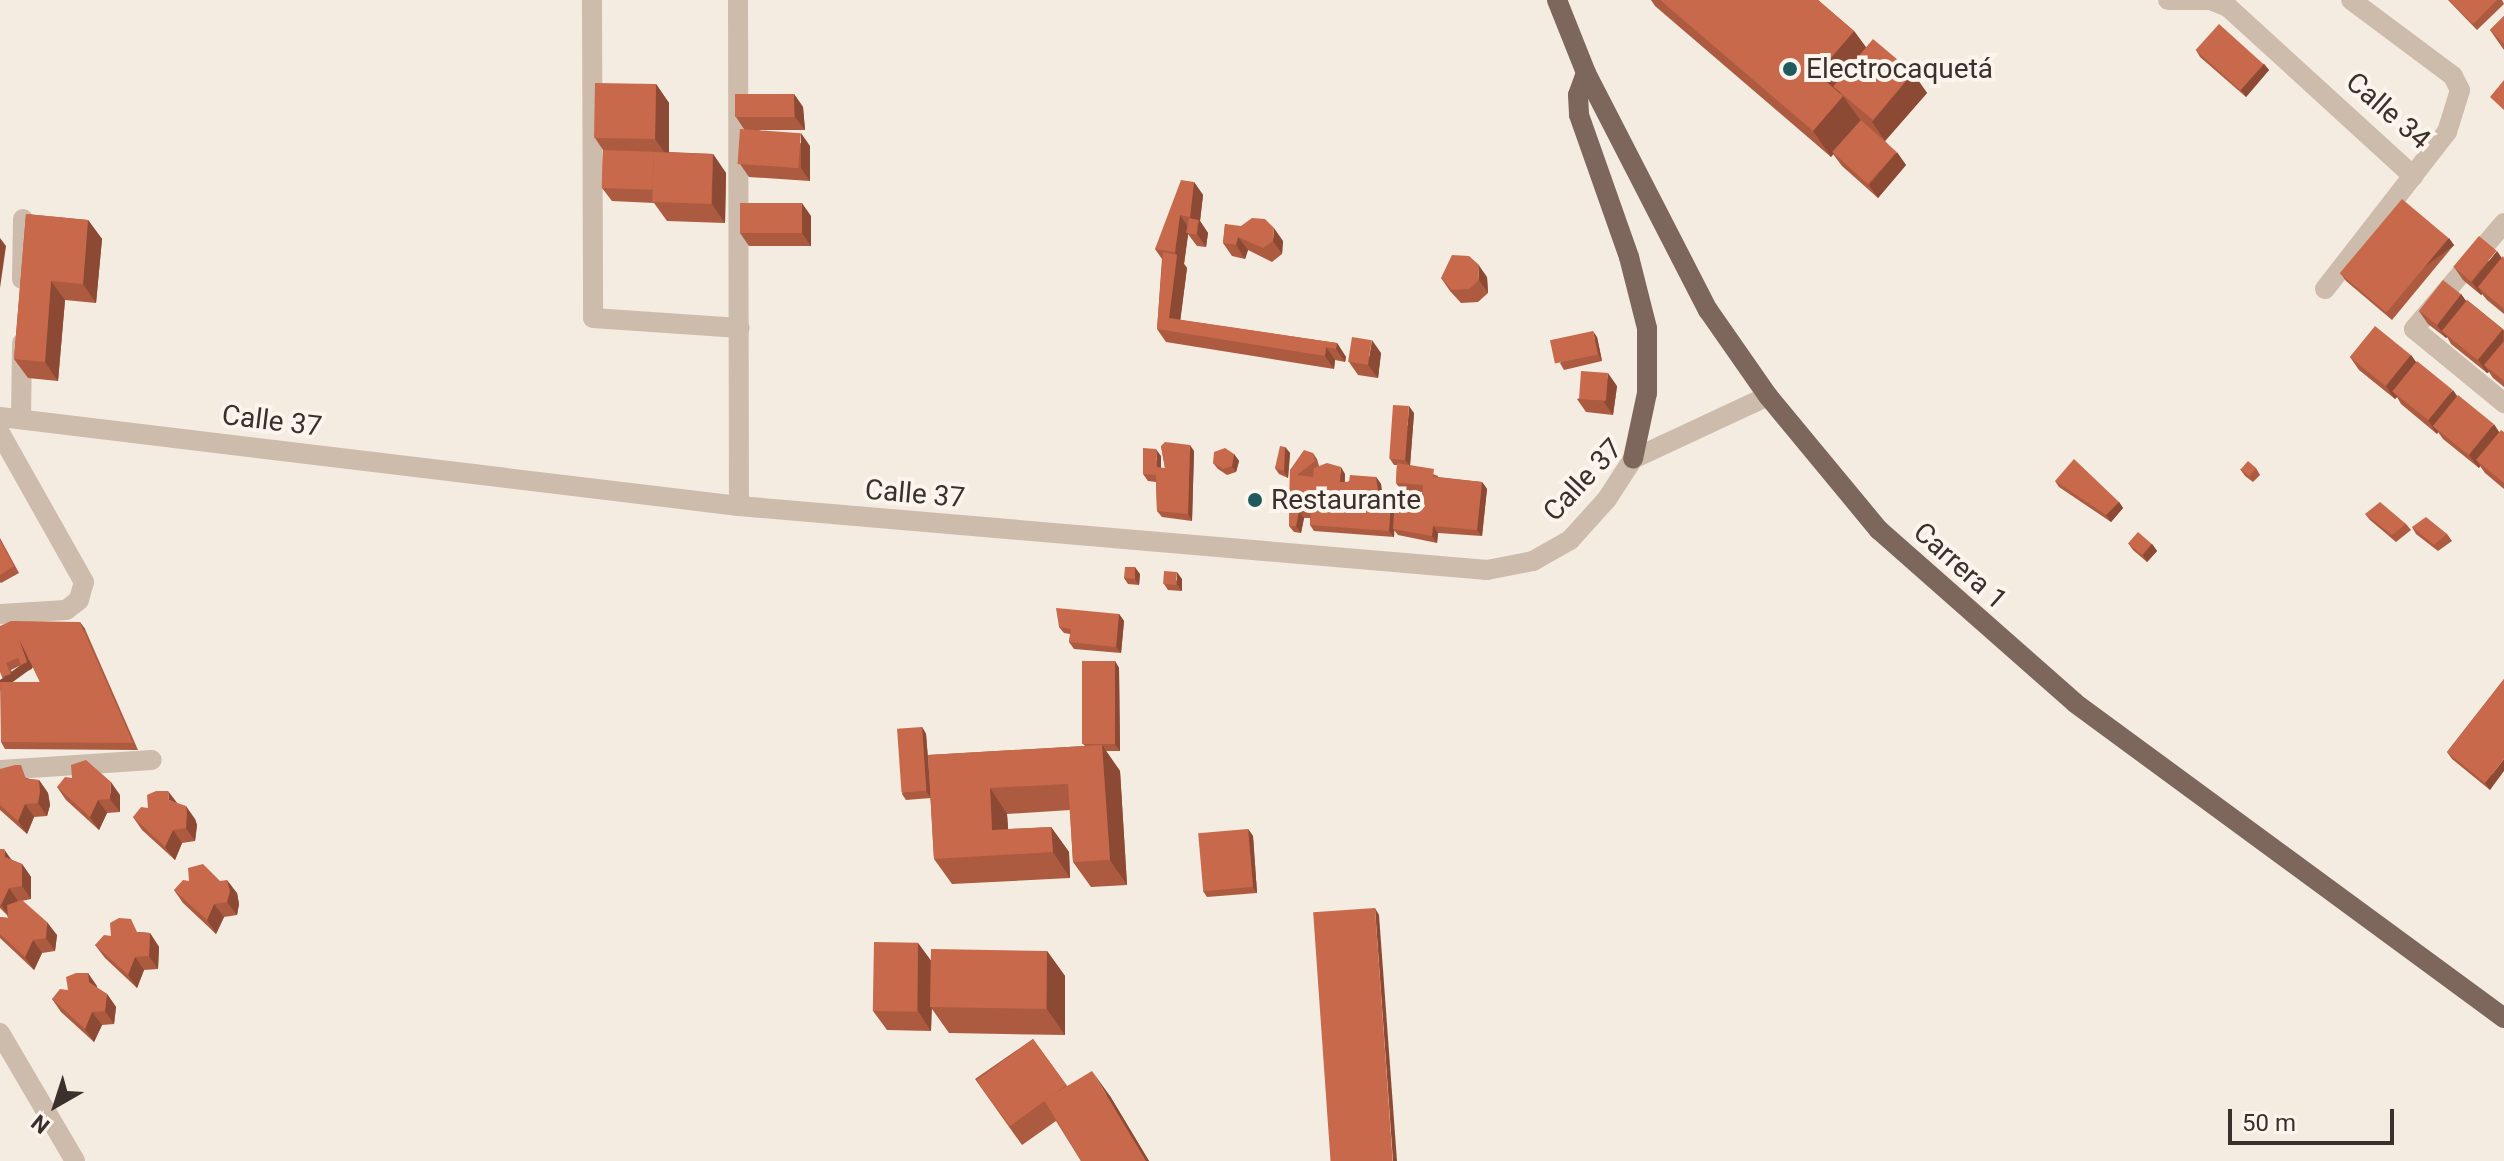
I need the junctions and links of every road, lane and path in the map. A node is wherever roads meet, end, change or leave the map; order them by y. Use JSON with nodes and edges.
{"nodes":[{"id":1,"x":592,"y":0,"type":"edge"},
{"id":2,"x":738,"y":0,"type":"edge"},
{"id":3,"x":1557,"y":0,"type":"edge"},
{"id":4,"x":2168,"y":0,"type":"edge"},
{"id":5,"x":2351,"y":0,"type":"edge"},
{"id":6,"x":1586,"y":73,"type":"junction"},
{"id":7,"x":2413,"y":176,"type":"junction"},
{"id":8,"x":23,"y":219,"type":"edge"},
{"id":9,"x":2502,"y":228,"type":"edge"},
{"id":10,"x":2325,"y":289,"type":"dead end"},
{"id":11,"x":22,"y":296,"type":"edge"},
{"id":12,"x":22,"y":326,"type":"edge"},
{"id":13,"x":740,"y":328,"type":"junction"},
{"id":14,"x":1768,"y":396,"type":"junction"},
{"id":15,"x":2504,"y":403,"type":"edge"},
{"id":16,"x":0,"y":417,"type":"edge"},
{"id":17,"x":21,"y":419,"type":"junction"},
{"id":18,"x":0,"y":433,"type":"edge"},
{"id":19,"x":1633,"y":459,"type":"junction"},
{"id":20,"x":739,"y":506,"type":"junction"},
{"id":21,"x":0,"y":614,"type":"edge"},
{"id":22,"x":152,"y":760,"type":"dead end"},
{"id":23,"x":0,"y":770,"type":"edge"},
{"id":24,"x":2504,"y":1018,"type":"edge"},
{"id":25,"x":0,"y":1033,"type":"edge"},
{"id":26,"x":75,"y":1161,"type":"edge"}],
"edges":[{"from":1,"to":13,"type":"street"},
{"from":2,"to":13,"type":"street"},
{"from":3,"to":6,"type":"main road","name":"Carrera 1"},
{"from":4,"to":7,"type":"street","name":"Calle 34"},
{"from":5,"to":7,"type":"street","name":"Calle 34"},
{"from":6,"to":14,"type":"main road","name":"Carrera 1"},
{"from":6,"to":19,"type":"main road"},
{"from":7,"to":10,"type":"street"},
{"from":8,"to":11,"type":"street"},
{"from":9,"to":15,"type":"street"},
{"from":12,"to":17,"type":"street"},
{"from":13,"to":20,"type":"street"},
{"from":14,"to":19,"type":"street","name":"Calle 37"},
{"from":14,"to":24,"type":"main road","name":"Carrera 1"},
{"from":16,"to":17,"type":"street","name":"Calle 37"},
{"from":17,"to":20,"type":"street","name":"Calle 37"},
{"from":18,"to":21,"type":"street"},
{"from":19,"to":20,"type":"street","name":"Calle 37"},
{"from":22,"to":23,"type":"street"},
{"from":25,"to":26,"type":"street"}]}
